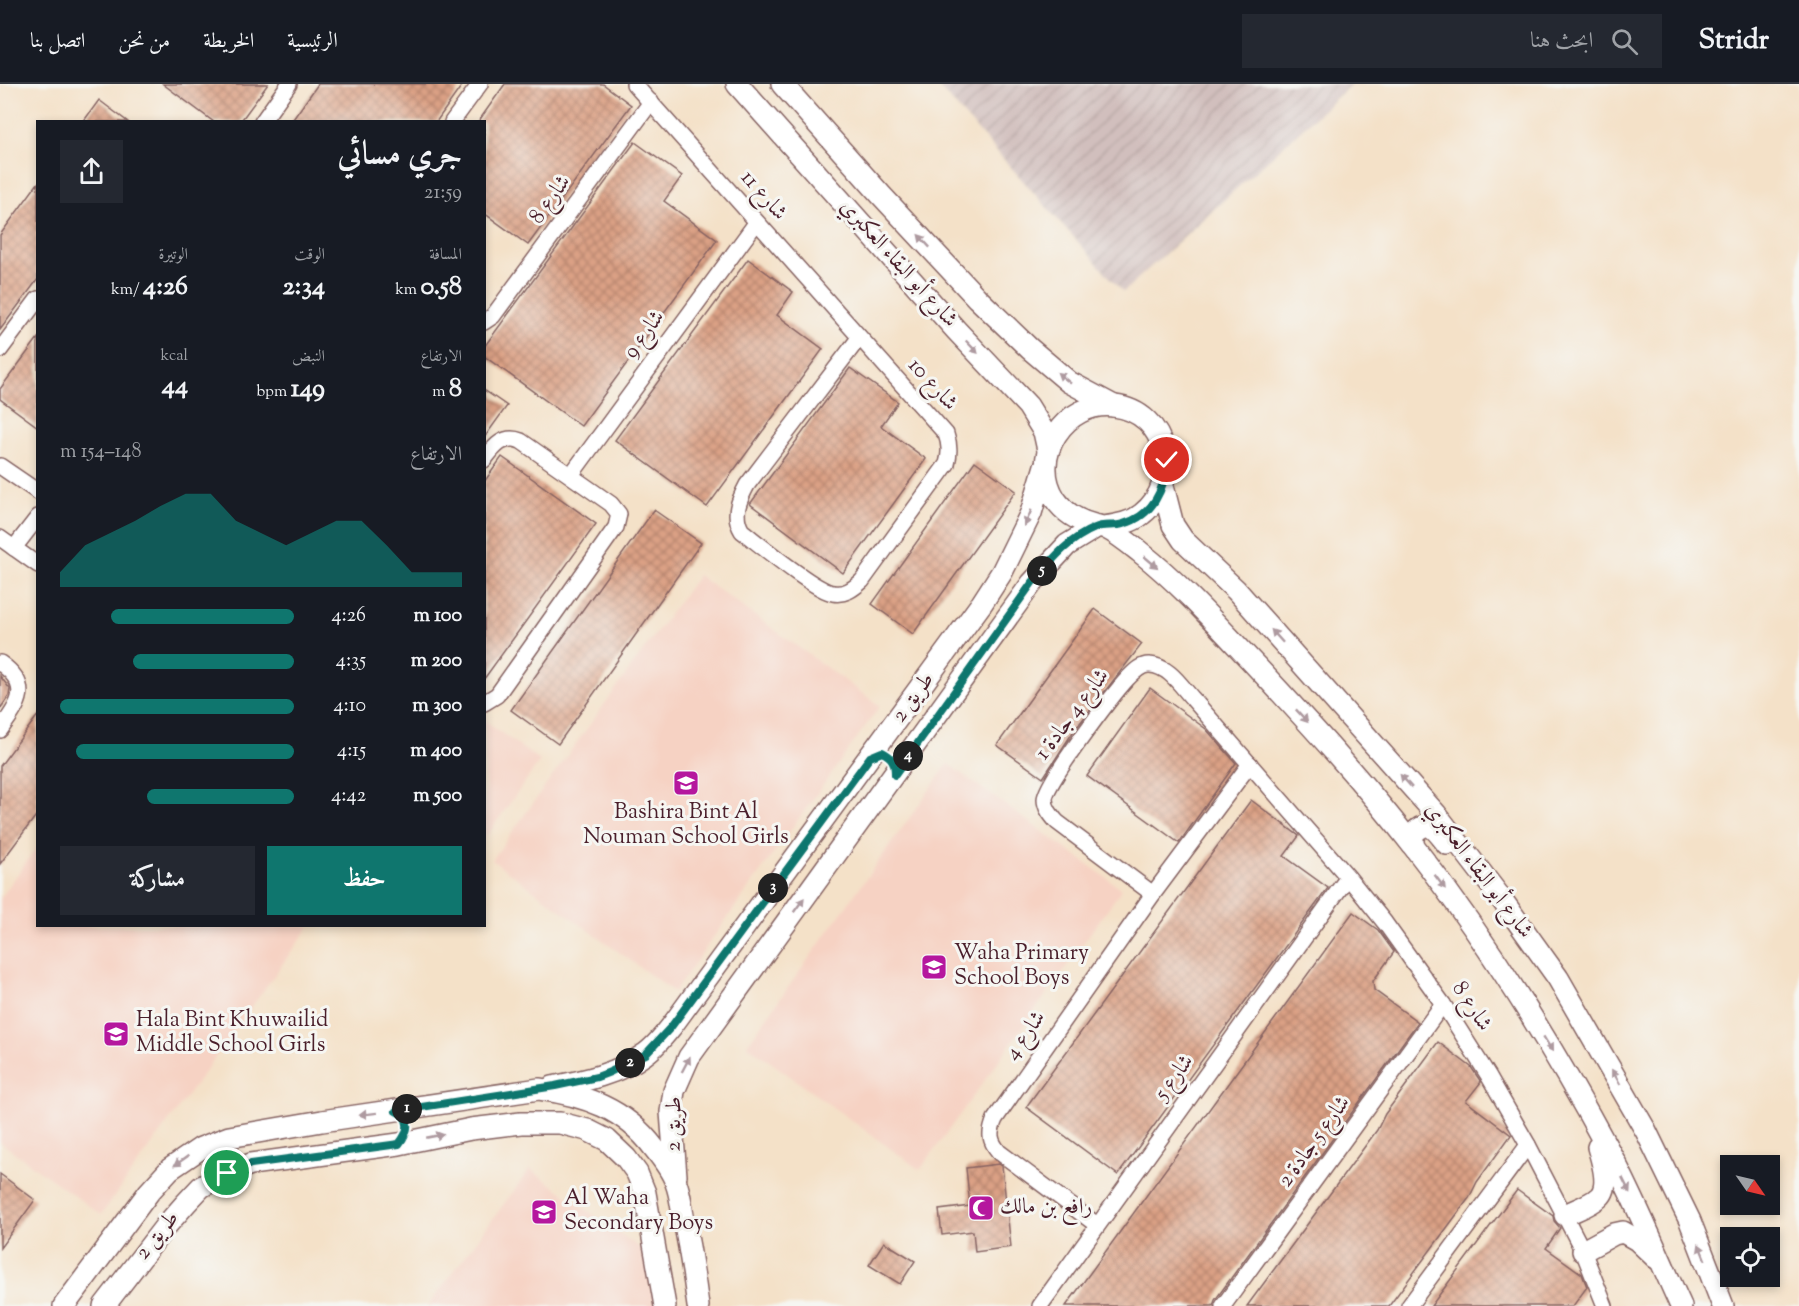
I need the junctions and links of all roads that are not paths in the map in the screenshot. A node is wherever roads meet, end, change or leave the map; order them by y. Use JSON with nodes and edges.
{"nodes":[{"id":1,"x":289,"y":84,"type":"edge"},
{"id":2,"x":480,"y":84,"type":"edge"},
{"id":3,"x":634,"y":84,"type":"edge"},
{"id":4,"x":737,"y":84,"type":"edge"},
{"id":5,"x":750,"y":84,"type":"edge"},
{"id":6,"x":782,"y":84,"type":"edge"},
{"id":7,"x":651,"y":102,"type":"junction"},
{"id":8,"x":263,"y":120,"type":"edge"},
{"id":9,"x":453,"y":120,"type":"edge"},
{"id":10,"x":853,"y":163,"type":"junction"},
{"id":11,"x":756,"y":223,"type":"junction"},
{"id":12,"x":36,"y":302,"type":"edge"},
{"id":13,"x":486,"y":321,"type":"edge"},
{"id":14,"x":859,"y":338,"type":"junction"},
{"id":15,"x":0,"y":350,"type":"edge"},
{"id":16,"x":1114,"y":406,"type":"junction"},
{"id":17,"x":1047,"y":456,"type":"junction"},
{"id":18,"x":486,"y":457,"type":"edge"},
{"id":19,"x":0,"y":466,"type":"edge"},
{"id":20,"x":571,"y":475,"type":"junction"},
{"id":21,"x":1164,"y":486,"type":"junction"},
{"id":22,"x":36,"y":491,"type":"edge"},
{"id":23,"x":36,"y":520,"type":"edge"},
{"id":24,"x":1101,"y":527,"type":"junction"},
{"id":25,"x":0,"y":538,"type":"edge"},
{"id":26,"x":14,"y":548,"type":"junction"},
{"id":27,"x":36,"y":564,"type":"edge"},
{"id":28,"x":0,"y":663,"type":"edge"},
{"id":29,"x":486,"y":702,"type":"edge"},
{"id":30,"x":0,"y":730,"type":"edge"},
{"id":31,"x":870,"y":757,"type":"junction"},
{"id":32,"x":1250,"y":764,"type":"junction"},
{"id":33,"x":895,"y":775,"type":"junction"},
{"id":34,"x":1413,"y":845,"type":"junction"},
{"id":35,"x":1348,"y":877,"type":"junction"},
{"id":36,"x":1154,"y":894,"type":"junction"},
{"id":37,"x":1506,"y":906,"type":"junction"},
{"id":38,"x":691,"y":1000,"type":"junction"},
{"id":39,"x":1443,"y":1004,"type":"junction"},
{"id":40,"x":716,"y":1018,"type":"junction"},
{"id":41,"x":539,"y":1089,"type":"junction"},
{"id":42,"x":465,"y":1099,"type":"junction"},
{"id":43,"x":396,"y":1111,"type":"junction"},
{"id":44,"x":1589,"y":1115,"type":"junction"},
{"id":45,"x":471,"y":1129,"type":"junction"},
{"id":46,"x":399,"y":1144,"type":"junction"},
{"id":47,"x":1528,"y":1145,"type":"junction"},
{"id":48,"x":676,"y":1183,"type":"junction"},
{"id":49,"x":138,"y":1205,"type":"junction"},
{"id":50,"x":1565,"y":1215,"type":"junction"},
{"id":51,"x":1097,"y":1225,"type":"junction"},
{"id":52,"x":164,"y":1228,"type":"junction"},
{"id":53,"x":1583,"y":1251,"type":"junction"},
{"id":54,"x":692,"y":1260,"type":"junction"},
{"id":55,"x":1662,"y":1265,"type":"junction"},
{"id":56,"x":660,"y":1268,"type":"junction"},
{"id":57,"x":91,"y":1270,"type":"junction"},
{"id":58,"x":119,"y":1286,"type":"junction"},
{"id":59,"x":1603,"y":1299,"type":"edge"},
{"id":60,"x":64,"y":1306,"type":"edge"},
{"id":61,"x":104,"y":1306,"type":"edge"},
{"id":62,"x":665,"y":1306,"type":"edge"},
{"id":63,"x":698,"y":1306,"type":"edge"},
{"id":64,"x":1040,"y":1306,"type":"edge"},
{"id":65,"x":1223,"y":1306,"type":"edge"},
{"id":66,"x":1409,"y":1306,"type":"edge"},
{"id":67,"x":1590,"y":1306,"type":"edge"},
{"id":68,"x":1681,"y":1306,"type":"edge"},
{"id":69,"x":1723,"y":1306,"type":"edge"}],
"edges":[{"from":1,"to":8,"type":"street"},
{"from":2,"to":9,"type":"street"},
{"from":3,"to":7,"type":"street","name":"شارع 11"},
{"from":4,"to":17,"type":"main road","name":"شارع أبو البقاء العكبري","one_way":true},
{"from":5,"to":10,"type":"main road"},
{"from":6,"to":10,"type":"main road","name":"شارع أبو البقاء العكبري"},
{"from":7,"to":11,"type":"street","name":"شارع 11"},
{"from":7,"to":13,"type":"street","name":"شارع 8"},
{"from":16,"to":10,"type":"main road","name":"شارع أبو البقاء العكبري","one_way":true},
{"from":11,"to":14,"type":"street","name":"شارع 11"},
{"from":11,"to":20,"type":"street","name":"شارع 9"},
{"from":12,"to":15,"type":"street"},
{"from":14,"to":14,"type":"street","name":"شارع 10"},
{"from":16,"to":17,"type":"main road"},
{"from":16,"to":21,"type":"main road"},
{"from":17,"to":24,"type":"main road"},
{"from":17,"to":31,"type":"main road","name":"طريق 2","one_way":true},
{"from":18,"to":20,"type":"street"},
{"from":19,"to":22,"type":"street"},
{"from":20,"to":29,"type":"street"},
{"from":21,"to":24,"type":"main road"},
{"from":37,"to":21,"type":"main road","name":"شارع أبو البقاء العكبري","one_way":true},
{"from":23,"to":26,"type":"street"},
{"from":24,"to":33,"type":"main road","name":"طريق 2"},
{"from":24,"to":34,"type":"main road","name":"شارع أبو البقاء العكبري","one_way":true},
{"from":25,"to":26,"type":"street"},
{"from":26,"to":27,"type":"street"},
{"from":28,"to":30,"type":"street"},
{"from":31,"to":33,"type":"main road"},
{"from":31,"to":38,"type":"main road","name":"طريق 2"},
{"from":32,"to":35,"type":"street","name":"شارع 8"},
{"from":32,"to":36,"type":"street","name":"شارع 4"},
{"from":32,"to":36,"type":"street","name":"شارع 4 جادة 1"},
{"from":40,"to":33,"type":"main road","name":"طريق 2","one_way":true},
{"from":34,"to":37,"type":"main road"},
{"from":34,"to":44,"type":"main road","name":"شارع أبو البقاء العكبري","one_way":true},
{"from":35,"to":39,"type":"street","name":"شارع 8"},
{"from":35,"to":51,"type":"street","name":"شارع 5"},
{"from":36,"to":51,"type":"street","name":"شارع 4"},
{"from":69,"to":37,"type":"main road","name":"شارع أبو البقاء العكبري","one_way":true},
{"from":38,"to":40,"type":"main road"},
{"from":38,"to":41,"type":"main road","name":"طريق 2"},
{"from":39,"to":47,"type":"street","name":"شارع 8"},
{"from":39,"to":65,"type":"street","name":"شارع 5 جادة 2"},
{"from":48,"to":40,"type":"main road","name":"طريق 2","one_way":true},
{"from":41,"to":42,"type":"main road","name":"طريق 2"},
{"from":41,"to":48,"type":"main road","name":"طريق 2"},
{"from":42,"to":43,"type":"main road","name":"طريق 2"},
{"from":42,"to":45,"type":"main road"},
{"from":43,"to":46,"type":"main road"},
{"from":43,"to":49,"type":"main road","name":"طريق 2","one_way":true},
{"from":44,"to":50,"type":"main road"},
{"from":44,"to":55,"type":"main road","name":"شارع أبو البقاء العكبري","one_way":true},
{"from":46,"to":45,"type":"main road","name":"طريق 2","one_way":true},
{"from":45,"to":56,"type":"main road","name":"طريق 2"},
{"from":46,"to":52,"type":"main road","name":"طريق 2"},
{"from":47,"to":50,"type":"street","name":"شارع 8"},
{"from":47,"to":66,"type":"street"},
{"from":48,"to":54,"type":"main road","name":"طريق 2"},
{"from":49,"to":52,"type":"main road"},
{"from":49,"to":57,"type":"main road","name":"طريق 2"},
{"from":50,"to":53,"type":"street","name":"شارع 8"},
{"from":51,"to":64,"type":"street","name":"شارع 5"},
{"from":52,"to":58,"type":"main road","name":"طريق 2"},
{"from":53,"to":55,"type":"main road"},
{"from":53,"to":59,"type":"street","name":"شارع 8"},
{"from":54,"to":56,"type":"main road"},
{"from":54,"to":63,"type":"main road","name":"طريق 2"},
{"from":55,"to":68,"type":"main road","name":"شارع أبو البقاء العكبري"},
{"from":56,"to":62,"type":"main road","name":"طريق 2"},
{"from":57,"to":58,"type":"main road"},
{"from":57,"to":60,"type":"main road","name":"طريق 2"},
{"from":58,"to":61,"type":"main road","name":"طريق 2"},
{"from":59,"to":67,"type":"street"}]}
